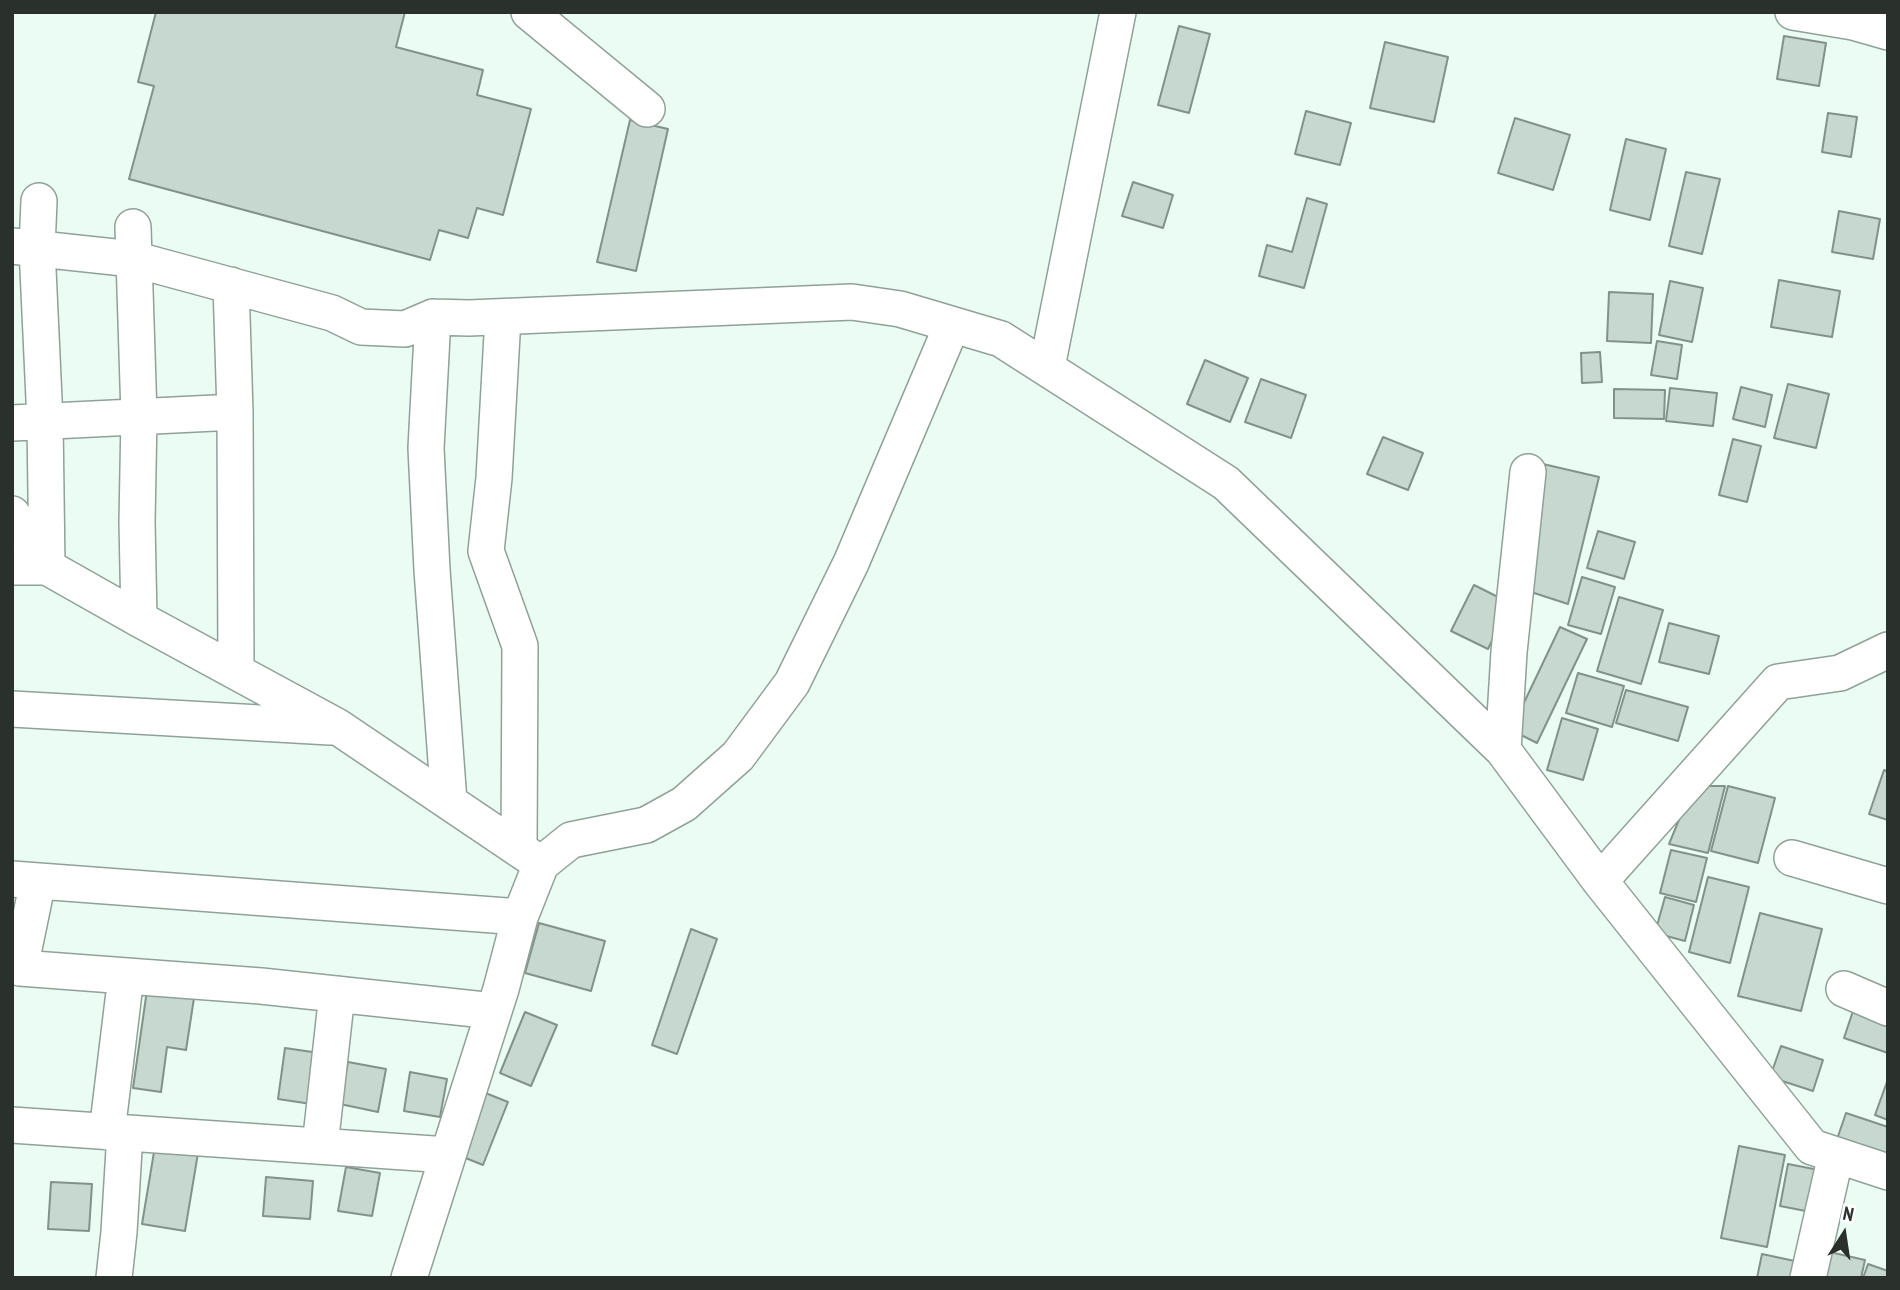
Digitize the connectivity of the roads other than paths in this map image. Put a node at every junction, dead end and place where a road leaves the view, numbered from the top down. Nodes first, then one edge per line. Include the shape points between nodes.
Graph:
1 (529, 12) edge
2 (1118, 12) edge
3 (1793, 12) edge
4 (1854, 17) edge
5 (1888, 32) edge
6 (648, 109) dead end
7 (39, 201) dead end
8 (133, 243) junction
9 (25, 247) edge
10 (231, 285) junction
11 (433, 317) junction
12 (503, 317) junction
13 (952, 325) junction
14 (1047, 367) junction
15 (235, 412) junction
16 (139, 416) junction
17 (29, 422) edge
18 (1528, 472) dead end
19 (12, 514) edge
20 (12, 567) edge
21 (47, 567) junction
22 (139, 619) junction
23 (1888, 650) edge
24 (236, 671) junction
25 (12, 709) edge
26 (338, 727) junction
27 (1503, 750) junction
28 (449, 802) junction
29 (530, 857) junction
30 (1792, 858) dead end
31 (25, 880) edge
32 (1600, 881) junction
33 (1888, 886) edge
34 (520, 917) junction
35 (126, 976) junction
36 (1844, 989) dead end
37 (338, 994) junction
38 (1888, 1008) edge
39 (494, 1011) junction
40 (12, 1125) edge
41 (116, 1133) junction
42 (320, 1146) junction
43 (448, 1155) junction
44 (1836, 1155) junction
45 (1888, 1172) edge
46 (114, 1278) edge
47 (409, 1278) edge
48 (1808, 1278) edge

1 - 6 street
2 - 14 street
3 - 4 street
4 - 5 street
7 - 9 street
8 - 9 street
8 - 10 street
8 - 16 street
9 - 17 street
10 - 11 street via 332,313 361,327 405,329
10 - 15 street
11 - 12 street
11 - 28 street via 426,448
12 - 13 street via 852,302 900,309
12 - 29 street via 486,551 520,646
13 - 14 street via 1001,339
13 - 29 street via 850,564 792,683 738,757 684,804 646,825 571,840
14 - 27 street via 1226,482
15 - 16 street
15 - 24 street
16 - 17 street
16 - 22 street
17 - 21 street
18 - 27 street
19 - 21 street
20 - 21 street
21 - 22 street
22 - 24 street
23 - 32 street via 1840,673 1778,682
24 - 26 street
25 - 26 street
26 - 28 street
27 - 32 street
28 - 29 street
29 - 34 street
30 - 33 street
31 - 34 street
31 - 35 street via 20,968
32 - 44 street via 1812,1146
34 - 39 street
35 - 37 street
35 - 41 street
36 - 38 street
37 - 39 street
37 - 42 street
39 - 43 street
40 - 41 street
41 - 42 street
41 - 46 street via 119,1232
42 - 43 street
43 - 47 street
44 - 45 street
44 - 48 street

